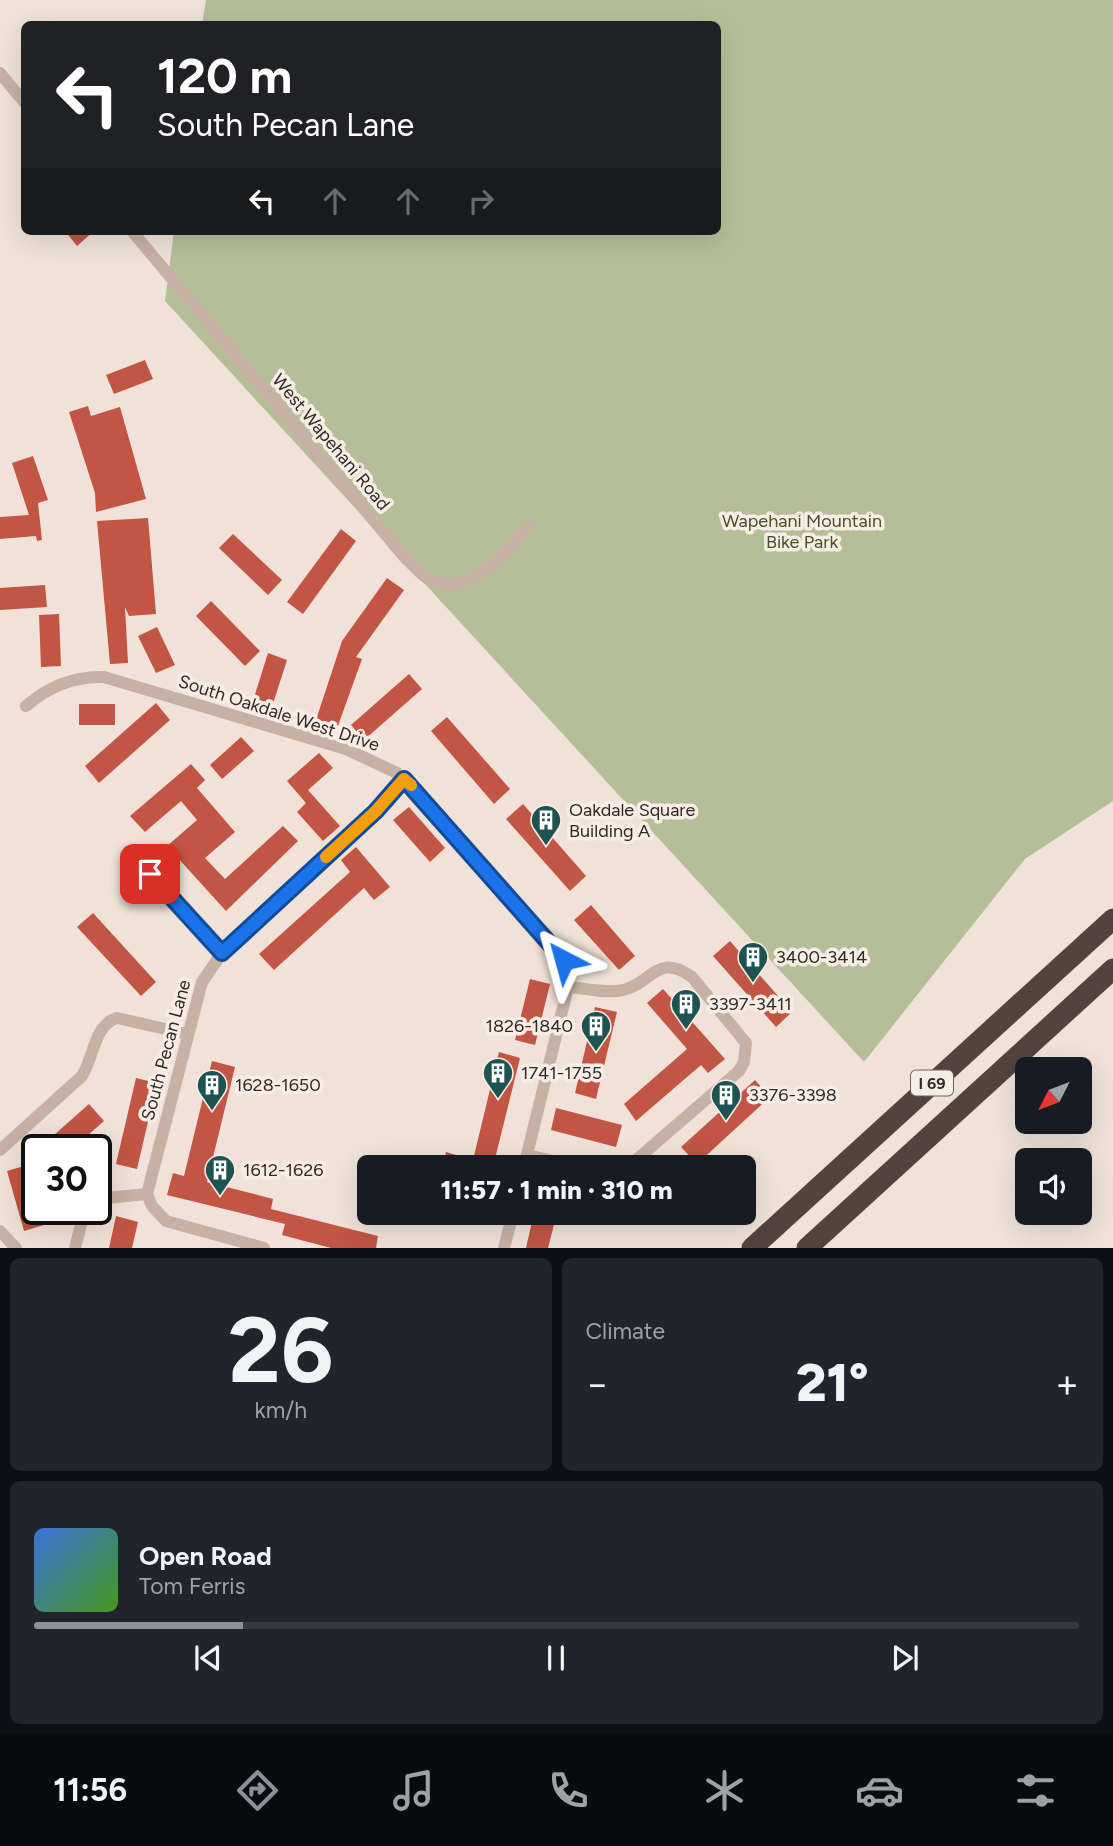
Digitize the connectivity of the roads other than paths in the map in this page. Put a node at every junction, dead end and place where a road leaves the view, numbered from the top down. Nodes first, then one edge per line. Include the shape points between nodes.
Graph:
1 (0, 73) edge
2 (21, 98) edge
3 (135, 235) edge
4 (528, 526) dead end
5 (26, 706) dead end
6 (404, 779) junction
7 (150, 874) dead end
8 (1113, 919) edge
9 (222, 953) junction
10 (1113, 969) edge
11 (568, 987) junction
12 (187, 1034) junction
13 (0, 1150) edge
14 (526, 1155) edge
15 (642, 1155) edge
16 (147, 1194) junction
17 (112, 1197) edge
18 (81, 1225) edge
19 (510, 1225) edge
20 (0, 1231) edge
21 (16, 1248) edge
22 (75, 1248) edge
23 (264, 1248) edge
24 (504, 1248) edge
25 (752, 1248) edge
26 (807, 1248) edge

1 - 2 street
3 - 4 street, West Wapehani Road via 406,559 428,579 456,583 489,570
5 - 6 street, South Oakdale West Drive via 67,681 104,677 346,749
6 - 9 street, South Pecan Lane via 376,811
6 - 11 street, South Oakdale West Drive via 564,960
7 - 9 street
8 - 25 highway, I 69
9 - 12 street, South Pecan Lane via 202,982
10 - 26 highway, I 69
11 - 14 street
11 - 15 street via 625,990 662,967 683,971 746,1044 739,1071
12 - 13 street via 117,1018 108,1021 82,1076
12 - 16 street, South Pecan Lane
16 - 17 street
16 - 23 street via 166,1221
18 - 22 street
19 - 24 street
20 - 21 street

